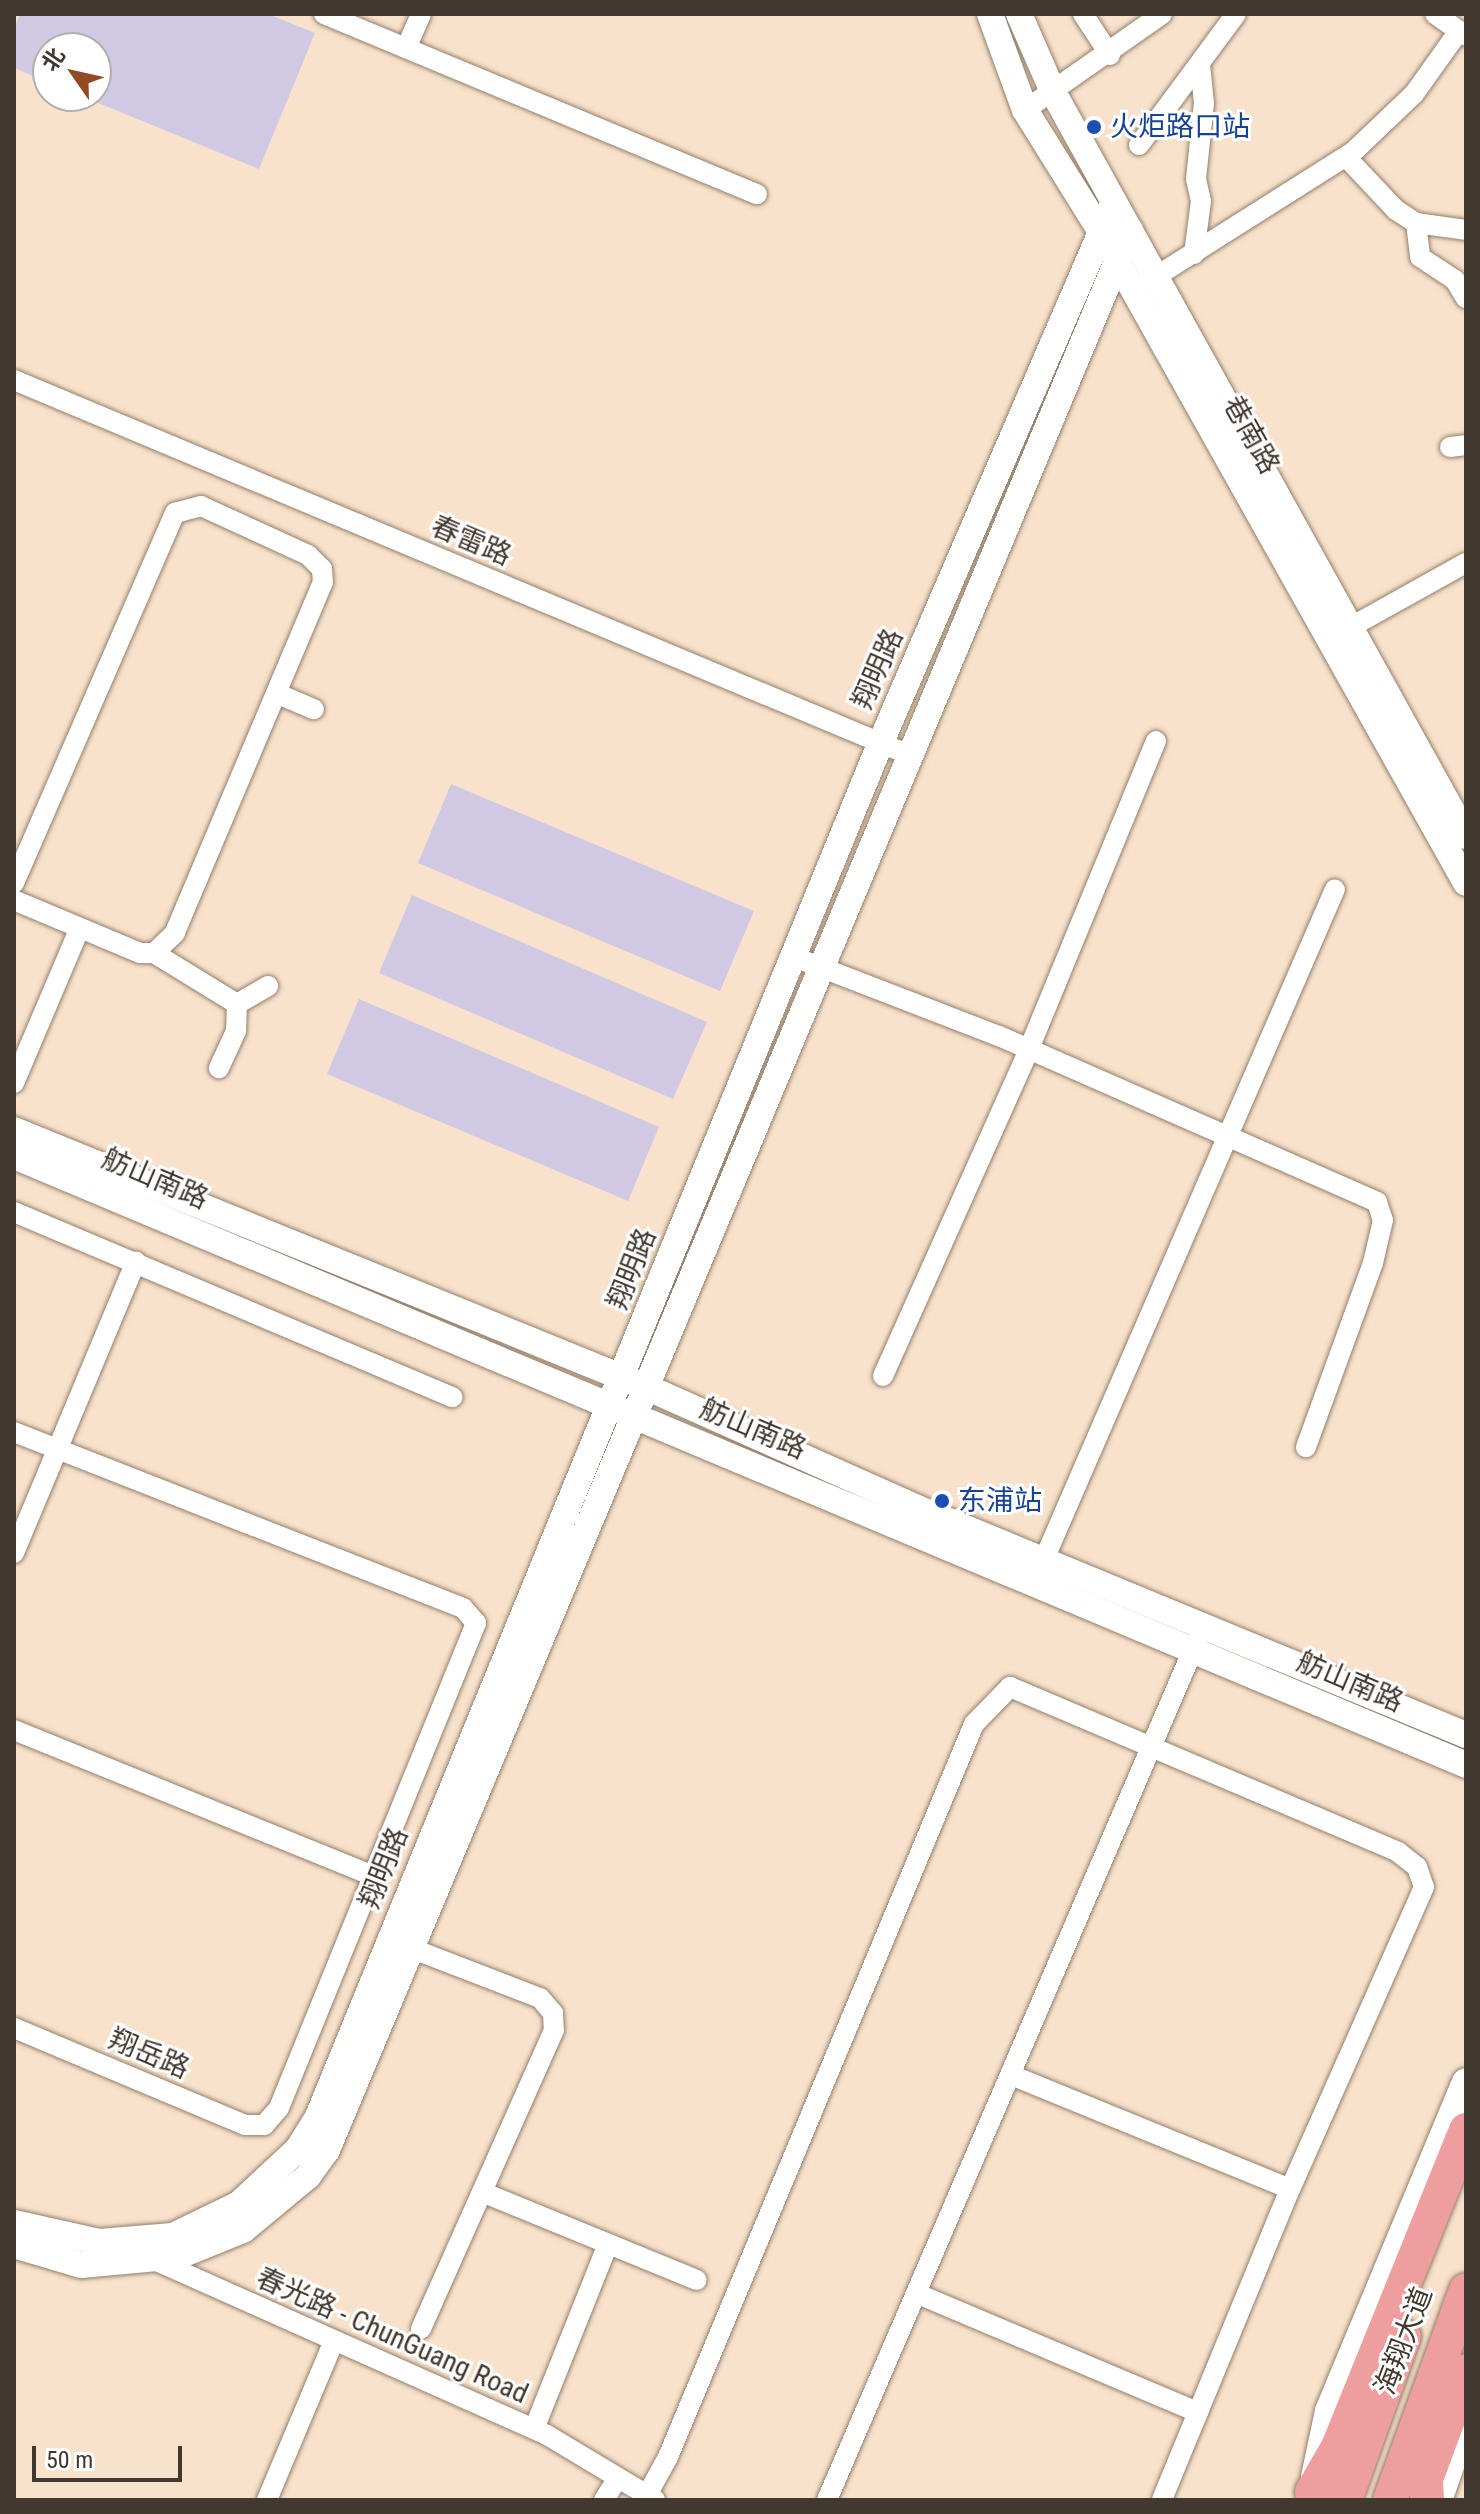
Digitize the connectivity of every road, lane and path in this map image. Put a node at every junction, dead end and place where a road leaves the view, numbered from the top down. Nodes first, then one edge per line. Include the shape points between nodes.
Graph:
1 (324, 14) edge
2 (421, 14) edge
3 (990, 14) edge
4 (1019, 14) edge
5 (1083, 14) edge
6 (1162, 14) edge
7 (1236, 14) edge
8 (1435, 14) edge
9 (1463, 34) edge
10 (406, 48) junction
11 (1110, 55) junction
12 (1200, 65) junction
13 (1053, 92) junction
14 (1025, 110) junction
15 (1139, 145) dead end
16 (1346, 157) junction
17 (757, 194) dead end
18 (1114, 202) junction
19 (1416, 223) junction
20 (1130, 230) junction
21 (1466, 230) edge
22 (1101, 232) junction
23 (1194, 254) junction
24 (1117, 261) junction
25 (1145, 284) junction
26 (1466, 298) edge
27 (14, 380) edge
28 (1466, 563) edge
29 (1339, 633) junction
30 (278, 694) junction
31 (314, 709) dead end
32 (1156, 741) dead end
33 (881, 742) junction
34 (907, 754) junction
35 (1466, 836) edge
36 (14, 883) edge
37 (1466, 883) edge
38 (1335, 889) dead end
39 (14, 900) edge
40 (79, 930) junction
41 (154, 953) junction
42 (794, 957) junction
43 (820, 967) junction
44 (268, 986) dead end
45 (237, 1004) junction
46 (1029, 1049) junction
47 (219, 1068) dead end
48 (14, 1083) edge
49 (14, 1130) edge
50 (1228, 1136) junction
51 (14, 1156) edge
52 (14, 1212) edge
53 (136, 1262) junction
54 (883, 1376) dead end
55 (623, 1378) junction
56 (648, 1388) junction
57 (453, 1397) dead end
58 (624, 1409) junction
59 (14, 1432) edge
60 (1306, 1447) dead end
61 (59, 1451) junction
62 (14, 1553) edge
63 (1039, 1571) junction
64 (1198, 1638) junction
65 (1370, 1696) junction
66 (1359, 1721) junction
67 (1466, 1724) edge
68 (14, 1730) edge
69 (1466, 1735) edge
70 (1152, 1747) junction
71 (1466, 1765) edge
72 (1466, 1777) edge
73 (374, 1876) junction
74 (400, 1944) junction
75 (14, 2028) edge
76 (1011, 2075) junction
77 (1466, 2082) edge
78 (1466, 2130) edge
79 (1466, 2184) edge
80 (1290, 2189) junction
81 (482, 2192) junction
82 (14, 2223) edge
83 (99, 2242) junction
84 (608, 2244) junction
85 (14, 2245) edge
86 (156, 2261) junction
87 (697, 2280) dead end
88 (1466, 2290) edge
89 (918, 2294) junction
90 (421, 2329) dead end
91 (333, 2343) junction
92 (1466, 2371) edge
93 (1198, 2412) junction
94 (1460, 2414) edge
95 (534, 2429) junction
96 (618, 2478) junction
97 (1310, 2496) edge
98 (651, 2498) edge
99 (267, 2500) edge
100 (604, 2500) edge
101 (827, 2500) edge
102 (1162, 2500) edge
103 (1345, 2500) edge
104 (1390, 2500) edge
105 (1427, 2500) edge
106 (1438, 2500) edge

1 - 10 street
2 - 10 street
3 - 14 street, 巷南路
4 - 13 street, 巷南路
5 - 11 street
6 - 11 street
7 - 12 street
8 - 9 street
9 - 16 street via 1414,94
10 - 17 street
11 - 13 street
12 - 15 street
12 - 23 street via 1204,103 1196,179 1201,201
13 - 14 street
13 - 18 street, 巷南路
14 - 22 street, 巷南路
16 - 19 street via 1396,210
16 - 23 street
18 - 20 street, 巷南路
18 - 22 street, 翔明路
19 - 21 street
19 - 26 street via 1420,257 1455,280
20 - 24 street, 翔明路
20 - 25 street, 巷南路
22 - 24 street, 巷南路
22 - 33 street, 翔明路
23 - 25 street
24 - 25 street, 巷南路
24 - 34 street, 翔明路
25 - 29 street, 巷南路
27 - 33 street, 春雷路
28 - 29 street
29 - 35 street, 巷南路
29 - 37 street, 巷南路
30 - 31 street
30 - 36 street via 323,582 322,569 308,555 190,505 175,513 165,528
30 - 41 street via 175,933
32 - 46 street
33 - 34 street, 春雷路
33 - 42 street, 翔明路
34 - 43 street, 翔明路
38 - 50 street
39 - 40 street
40 - 41 street
40 - 48 street
41 - 45 street
42 - 43 street
42 - 55 street, 翔明路
43 - 46 street
43 - 56 street, 翔明路
44 - 45 street
45 - 47 street via 236,1031
46 - 50 street
46 - 54 street
49 - 55 street, 舫山南路
50 - 60 street via 1377,1202 1383,1220 1373,1263
50 - 63 street
51 - 58 street, 舫山南路
52 - 53 street
53 - 57 street
53 - 61 street
55 - 56 street, 舫山南路
55 - 58 street, 翔明路
56 - 58 street, 翔明路
56 - 63 street, 舫山南路
58 - 63 street, 舫山南路
58 - 74 street, 翔明路
59 - 61 street
61 - 62 street
61 - 73 street via 463,1608 476,1623
63 - 64 street, 舫山南路
64 - 65 street, 舫山南路
64 - 66 street, 舫山南路
64 - 70 street
65 - 67 street
65 - 69 street, 舫山南路
66 - 71 street, 舫山南路
66 - 72 street
68 - 73 street
70 - 76 street
70 - 80 street via 1398,1852 1417,1867 1424,1887
70 - 98 street via 1010,1687 974,1724
73 - 75 street, 翔岳路 via 279,2108 264,2125 245,2125
74 - 81 street via 540,1998 553,2013 554,2030
74 - 83 street, 翔明路 via 317,2119 288,2160 239,2204 204,2224 173,2236
74 - 86 street, 翔明路 via 327,2150 308,2176 243,2230 206,2248
76 - 80 street
76 - 89 street
77 - 97 main road via 1329,2411
78 - 97 highway via 1338,2447
79 - 103 highway, 海翔大道
80 - 93 street
81 - 84 street
81 - 90 street
82 - 83 street, 翔明路
83 - 86 street, 春光路 - ChunGuang Road
84 - 87 street
84 - 95 street
85 - 86 street, 翔明路 via 81,2265
86 - 91 street, 春光路 - ChunGuang Road
88 - 104 highway, 海翔大道
89 - 93 street
89 - 101 street
91 - 95 street, 春光路 - ChunGuang Road
91 - 99 street
92 - 94 highway
93 - 102 street
94 - 105 highway via 1426,2479
94 - 106 main road
95 - 96 street, 春光路 - ChunGuang Road
96 - 98 street, 春光路 - ChunGuang Road
96 - 100 street

